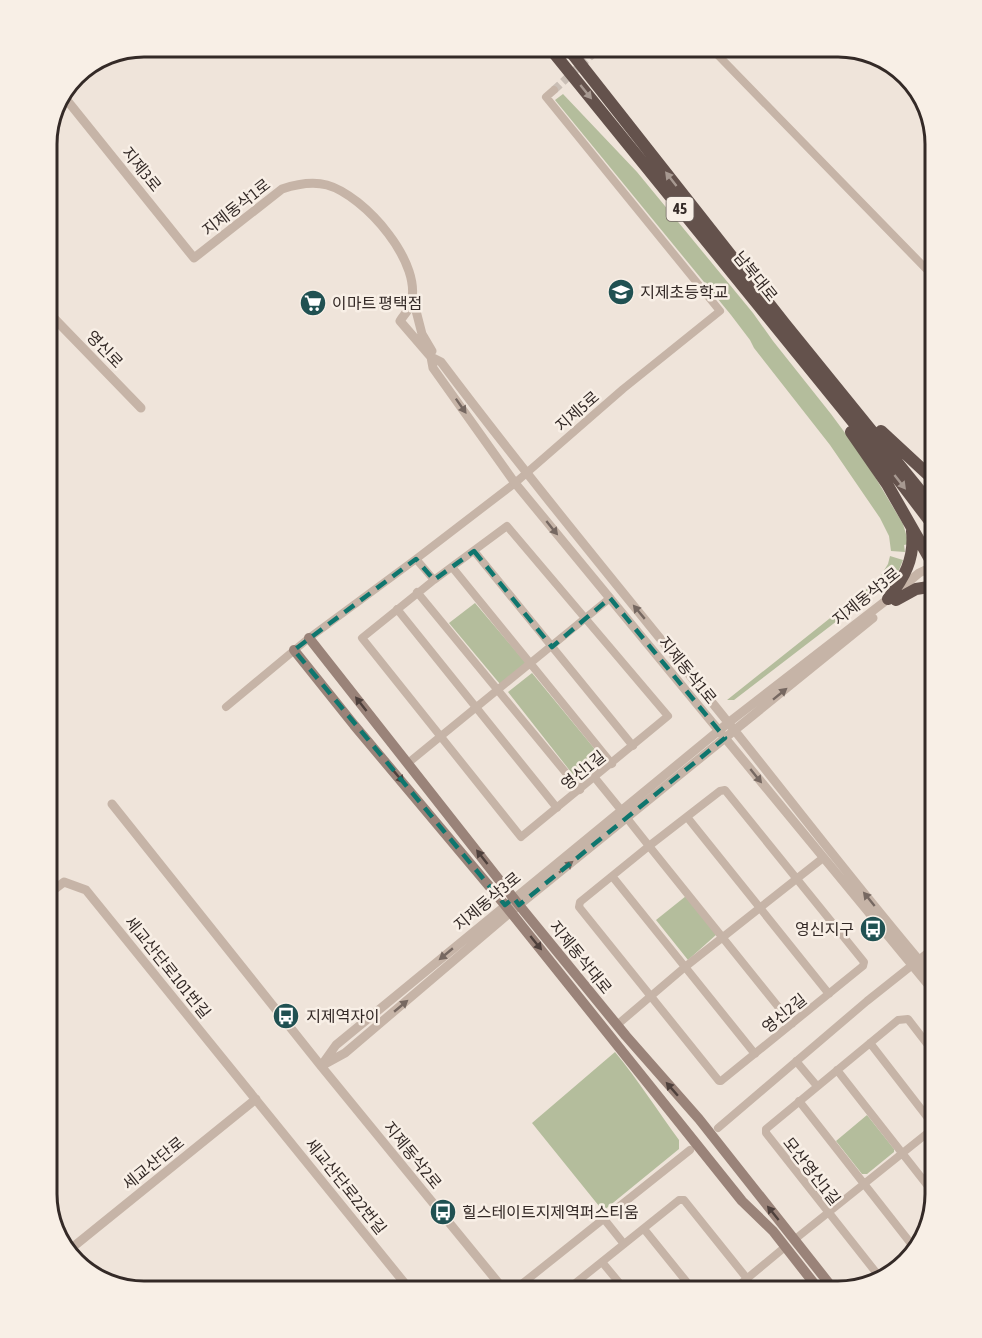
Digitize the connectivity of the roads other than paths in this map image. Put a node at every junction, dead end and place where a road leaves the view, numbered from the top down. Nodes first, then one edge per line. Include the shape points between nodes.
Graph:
1 (557, 57) edge
2 (575, 57) edge
3 (720, 57) edge
4 (554, 90) dead end
5 (69, 102) edge
6 (194, 258) joint
7 (925, 267) edge
8 (412, 294) junction
9 (57, 321) edge
10 (785, 324) junction
11 (430, 357) junction
12 (441, 362) junction
13 (810, 372) junction
14 (141, 408) dead end
15 (925, 471) edge
16 (525, 473) junction
17 (515, 483) junction
18 (925, 496) edge
19 (925, 514) edge
20 (912, 527) junction
21 (925, 549) edge
22 (474, 551) junction
23 (416, 559) junction
24 (452, 567) junction
25 (925, 576) edge
26 (434, 580) junction
27 (925, 588) edge
28 (417, 592) junction
29 (610, 598) junction
30 (892, 600) junction
31 (397, 609) junction
32 (586, 619) junction
33 (309, 638) junction
34 (552, 647) junction
35 (294, 650) junction
36 (531, 664) junction
37 (498, 691) junction
38 (226, 707) dead end
39 (476, 708) junction
40 (728, 723) junction
41 (735, 732) junction
42 (722, 735) junction
43 (441, 736) junction
44 (633, 746) junction
45 (408, 763) junction
46 (612, 764) junction
47 (595, 777) junction
48 (580, 790) junction
49 (112, 804) dead end
50 (557, 808) junction
51 (624, 814) junction
52 (687, 817) junction
53 (649, 846) junction
54 (823, 858) junction
55 (612, 876) junction
56 (796, 878) junction
57 (57, 887) edge
58 (512, 905) junction
59 (760, 908) junction
60 (722, 937) junction
61 (925, 956) edge
62 (916, 963) junction
63 (685, 967) junction
64 (925, 970) edge
65 (925, 976) edge
66 (829, 994) junction
67 (651, 996) junction
68 (792, 1024) junction
69 (617, 1025) junction
70 (925, 1040) edge
71 (870, 1043) junction
72 (755, 1054) junction
73 (796, 1061) junction
74 (321, 1066) junction
75 (837, 1070) junction
76 (817, 1086) junction
77 (256, 1099) junction
78 (799, 1101) junction
79 (925, 1113) edge
80 (699, 1119) junction
81 (718, 1128) junction
82 (687, 1133) junction
83 (925, 1136) edge
84 (690, 1150) junction
85 (725, 1152) junction
86 (903, 1154) junction
87 (708, 1158) junction
88 (925, 1182) edge
89 (864, 1184) junction
90 (828, 1213) junction
91 (604, 1219) junction
92 (644, 1229) junction
93 (910, 1242) edge
94 (624, 1244) junction
95 (790, 1244) junction
96 (74, 1246) edge
97 (602, 1262) junction
98 (876, 1272) edge
99 (747, 1279) junction
100 (403, 1281) edge
101 (497, 1281) edge
102 (526, 1281) edge
103 (580, 1281) edge
104 (617, 1281) edge
105 (685, 1281) edge
106 (745, 1281) edge
107 (813, 1281) edge
108 (825, 1281) edge

1 -> 13 highway, 남북대로 / 45
10 -> 2 highway, 남북대로 / 45
3 - 7 street
4 - 16 street, 지제5로 via 546,97 720,311
5 - 6 street, 지제3로
6 - 8 street, 지제동삭1로 via 282,189 299,184 327,185 362,204 402,252
8 - 11 street, 지제동삭1로 via 410,306 400,321
8 - 12 street via 422,334
9 - 14 street, 영신로
10 - 15 highway via 816,354 881,431
10 - 18 highway, 남북대로 / 45
11 - 12 street, 지제동삭1로
11 -> 17 street, 지제동삭1로 via 433,368
12 - 16 street, 지제동삭1로
13 -> 19 highway, 남북대로 / 45
13 - 20 highway
16 - 17 street, 지제5로
40 -> 16 street, 지제동삭1로
17 - 23 street, 지제5로
17 -> 29 street, 지제동삭1로
20 - 21 highway
20 - 30 highway via 911,560
22 - 24 street, 영신1길
22 - 32 street, 영신1길 via 507,526
22 - 34 street
23 - 26 street
23 - 33 street, 지제5로
24 - 26 street, 영신1길
24 - 36 street
25 - 30 street, 지제동삭3로
26 - 28 street, 영신1길
27 - 30 highway
28 - 31 street, 영신1길
28 - 37 street
29 - 32 street
29 - 42 street, 지제동삭1로
30 - 40 street, 지제동삭3로
41 -> 30 street, 지제동삭3로
31 - 39 street
31 - 43 street, 영신1길 via 362,638
32 - 34 street
32 - 44 street, 영신1길 via 668,716
33 - 35 street, 지제5로
45 -> 33 main road, 지제동삭대로
34 - 36 street
34 - 44 street
35 - 38 street, 지제5로
35 -> 58 main road, 지제동삭대로 via 354,725
36 - 37 street
36 - 46 street
37 - 39 street
37 - 48 street
39 - 43 street
39 - 50 street
40 - 41 street, 지제동삭1로
40 - 42 street, 지제동삭3로
41 - 42 street, 지제동삭3로
62 -> 41 street, 지제동삭1로
42 - 51 street, 지제동삭3로
42 -> 54 street, 지제동삭1로
43 - 45 street
43 - 50 street, 영신1길 via 522,837
44 - 46 street, 영신1길
58 -> 45 main road, 지제동삭대로
46 - 47 street, 영신1길
47 - 48 street, 영신1길
47 - 51 street
48 - 50 street, 영신1길
49 - 74 street, 지제동삭2로
51 - 53 street
51 - 58 street, 지제동삭3로
52 - 53 street, 영신2길
52 - 56 street, 영신2길 via 725,790
52 - 59 street
53 - 55 street, 영신2길
53 - 60 street
54 - 56 street
54 - 62 street, 지제동삭1로
55 - 63 street
55 - 67 street, 영신2길 via 579,906
56 - 59 street
56 - 66 street, 영신2길 via 864,963
57 - 77 street, 세교산단로101번길 via 64,882 86,890
58 - 69 main road, 지제동삭대로
58 - 74 street, 지제동삭3로 via 336,1045
58 -> 82 main road, 지제동삭대로
59 - 60 street
59 - 66 street
60 - 63 street
60 - 68 street
61 - 62 street
62 - 64 street, 지제동삭1로
62 - 65 street, 지제동삭1로
62 - 73 street
63 - 67 street
63 - 72 street
66 - 68 street, 영신2길
67 - 69 street
67 - 72 street, 영신2길 via 719,1081
68 - 72 street, 영신2길
80 -> 69 main road, 지제동삭대로
70 - 71 street, 모산영신1길 via 908,1019 898,1020
71 - 75 street, 모산영신1길
71 - 79 street
73 - 76 street
73 - 81 street
74 - 101 street, 지제동삭2로
75 - 76 street, 모산영신1길
75 - 86 street
76 - 78 street, 모산영신1길
77 - 96 street, 세교산단로
77 - 100 street, 세교산단로22번길
78 - 89 street
78 - 90 street, 모산영신1길 via 766,1133
80 - 81 street
80 - 85 main road, 지제동삭대로
81 - 85 street
82 - 84 street
82 - 87 main road, 지제동삭대로
83 - 86 street
84 - 87 street
84 - 91 street
95 -> 85 main road, 지제동삭대로
86 - 88 street
86 - 89 street
87 - 95 main road, 지제동삭대로 via 742,1201
89 - 90 street
89 - 93 street
90 - 95 street
90 - 98 street, 모산영신1길
91 - 94 street
91 - 102 street
92 - 94 street
92 - 99 street via 684,1200
92 - 105 street
94 - 97 street
95 - 99 street
95 - 107 main road, 지제동삭대로
95 - 108 main road, 지제동삭대로
97 - 103 street
97 - 104 street
99 - 106 street

